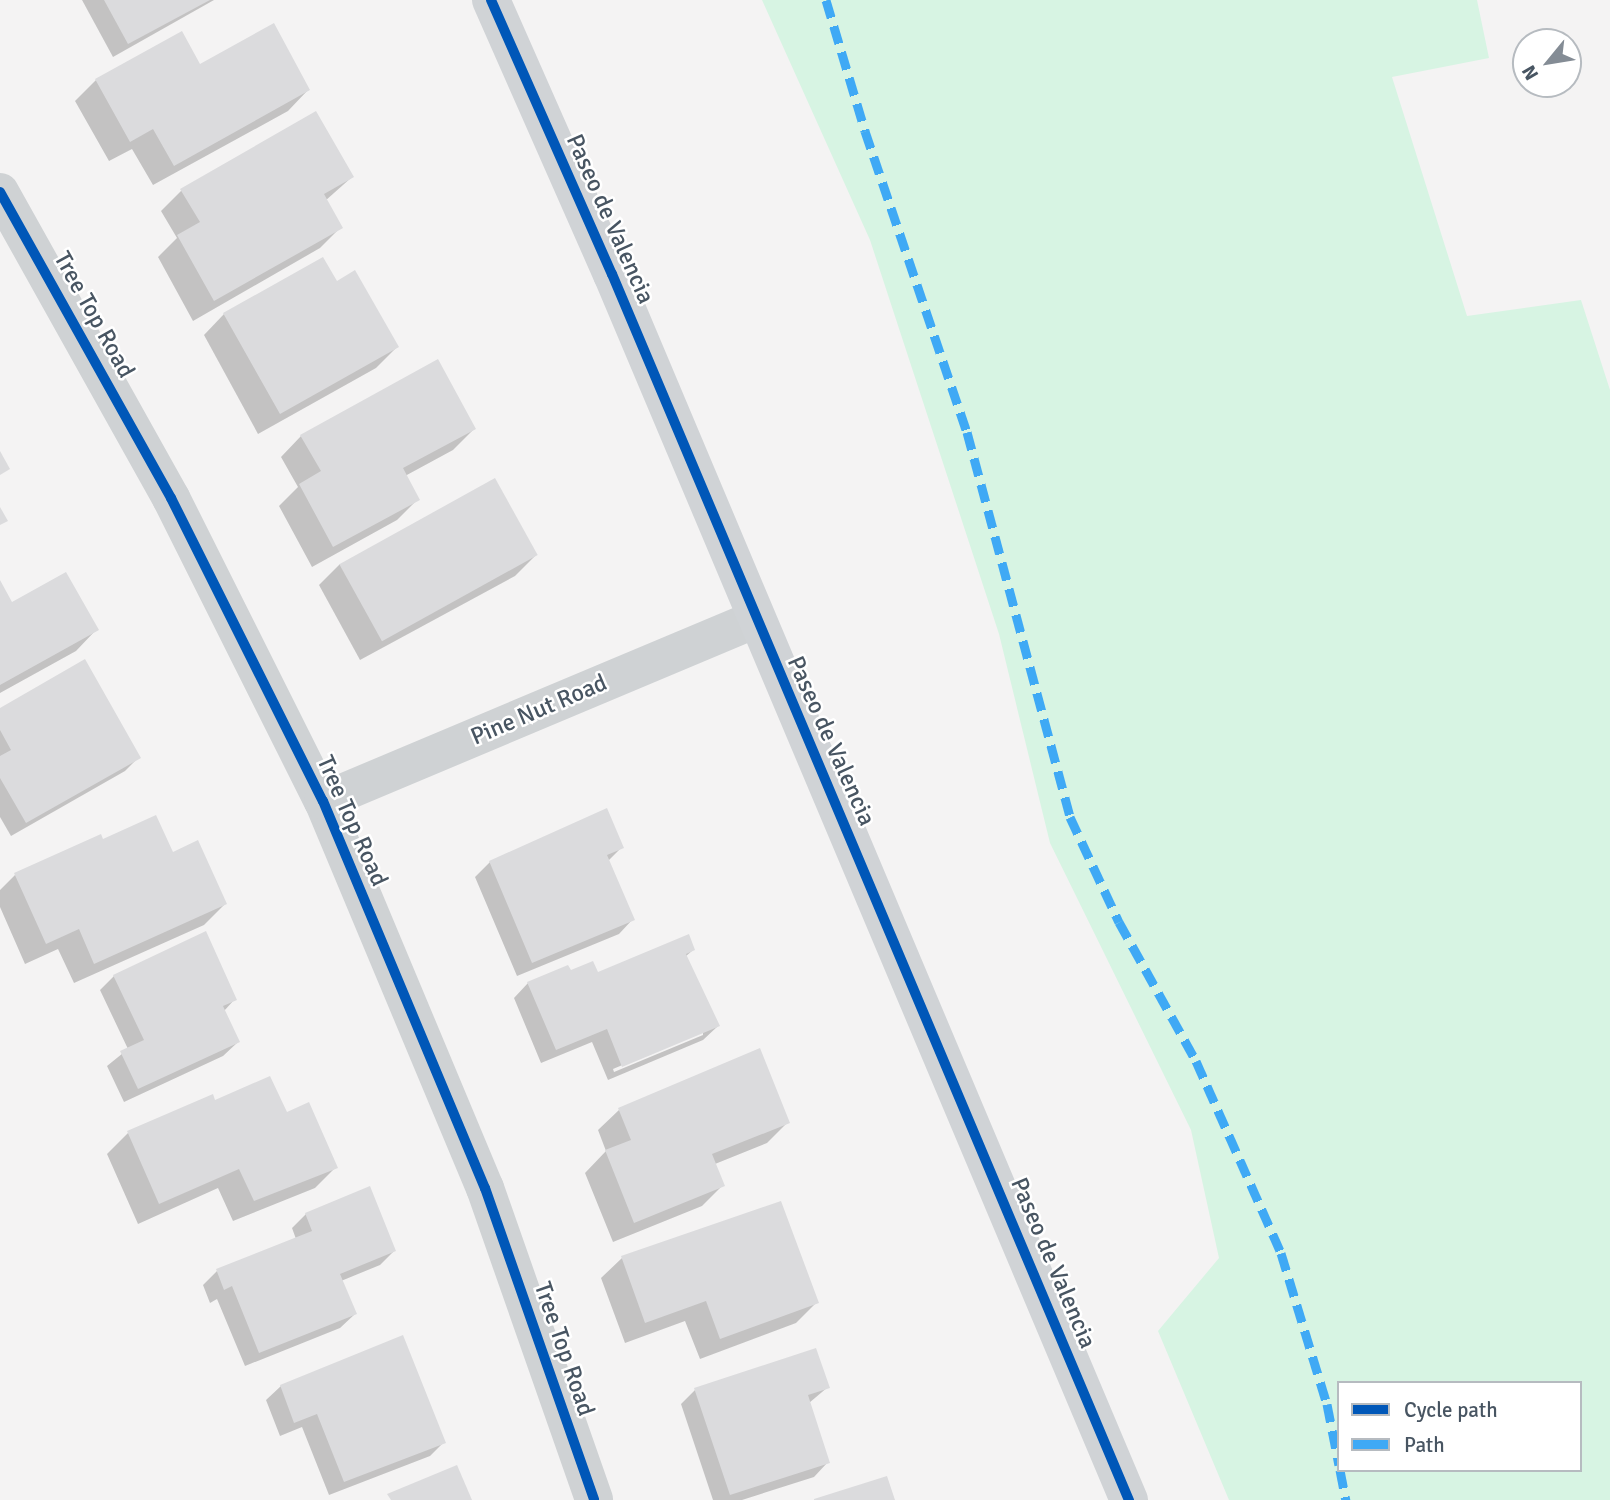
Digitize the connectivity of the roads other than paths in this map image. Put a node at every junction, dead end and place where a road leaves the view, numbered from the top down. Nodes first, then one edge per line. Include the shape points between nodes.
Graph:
1 (491, 0) edge
2 (0, 192) edge
3 (755, 619) junction
4 (323, 801) junction
5 (594, 1500) edge
6 (1129, 1500) edge

1 - 3 main road, Paseo de Valencia via 612,274
2 - 4 street, Tree Top Road via 171,498
3 - 4 street, Pine Nut Road
3 - 6 main road, Paseo de Valencia via 902,955
4 - 5 street, Tree Top Road via 485,1188

